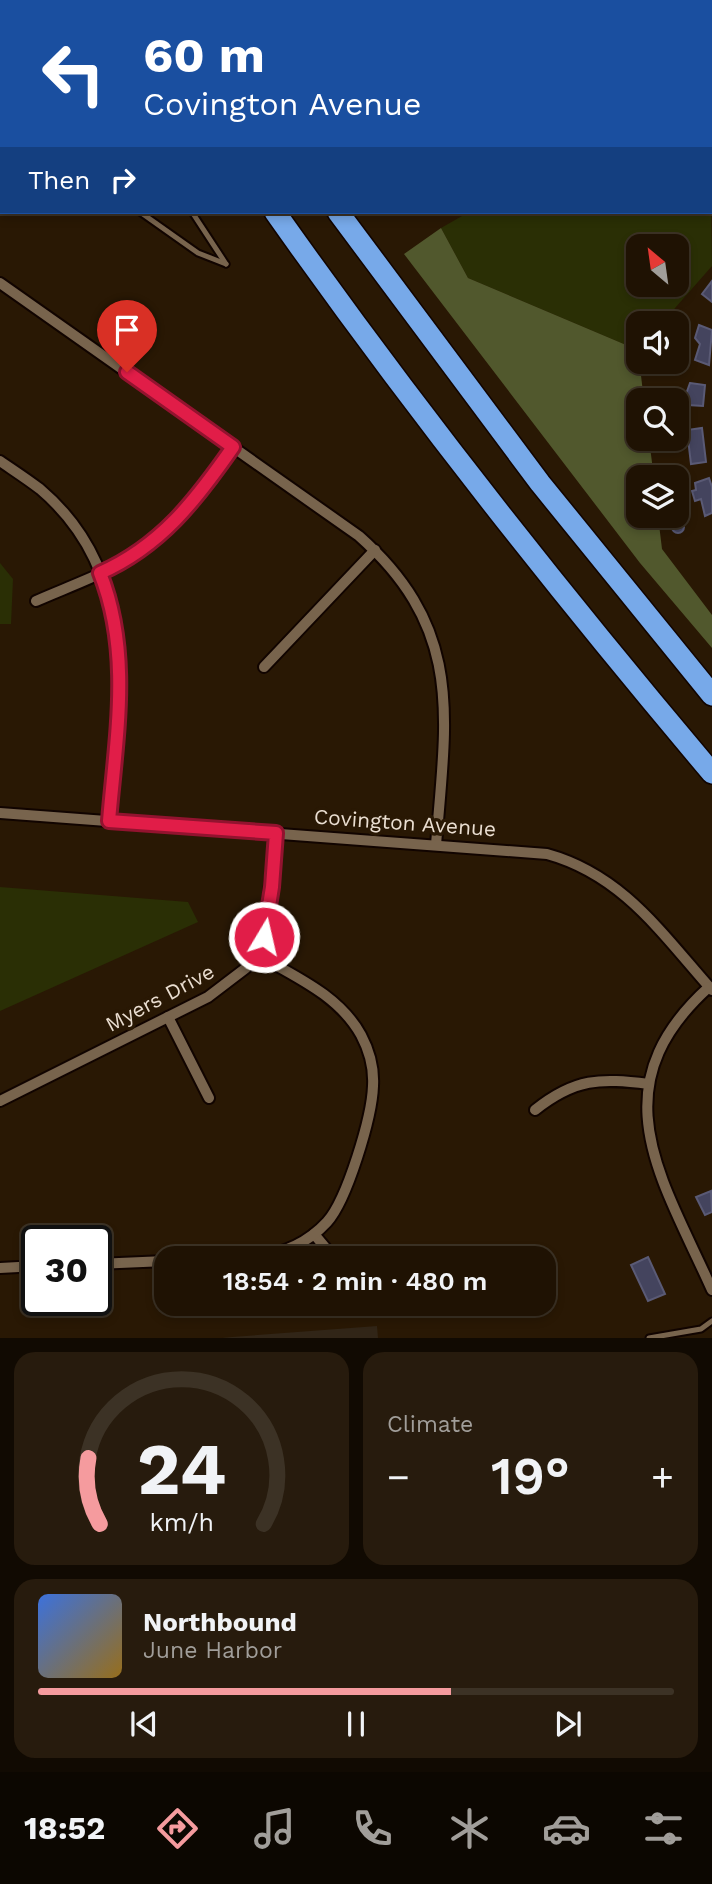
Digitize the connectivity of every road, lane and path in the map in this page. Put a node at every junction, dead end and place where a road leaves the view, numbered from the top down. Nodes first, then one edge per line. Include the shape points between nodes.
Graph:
1 (143, 214) edge
2 (193, 214) edge
3 (276, 214) edge
4 (339, 214) edge
5 (0, 283) edge
6 (233, 447) junction
7 (0, 461) edge
8 (376, 550) junction
9 (100, 573) junction
10 (36, 601) dead end
11 (264, 667) dead end
12 (712, 695) edge
13 (712, 774) edge
14 (0, 813) edge
15 (109, 821) junction
16 (276, 833) junction
17 (436, 845) junction
18 (256, 954) junction
19 (710, 988) edge
20 (168, 1017) junction
21 (649, 1084) junction
22 (209, 1098) dead end
23 (0, 1101) edge
24 (535, 1110) dead end
25 (314, 1234) junction
26 (292, 1246) edge
27 (324, 1246) edge
28 (154, 1262) edge
29 (112, 1263) edge
30 (21, 1267) edge
31 (0, 1268) edge
32 (709, 1277) edge
33 (712, 1290) edge
34 (712, 1321) edge
35 (649, 1338) edge

1 - 2 lane via 198,253 226,264
3 - 13 highway via 499,514
4 - 12 highway via 540,483
5 - 6 street
6 - 8 street
6 - 9 street via 170,527 140,552
7 - 9 street via 55,505
8 - 11 street
8 - 17 street via 421,611 439,657 445,709
9 - 10 street
9 - 15 street via 113,611 120,661
14 - 15 street, Covington Avenue
15 - 16 street, Covington Avenue
16 - 17 street, Covington Avenue
16 - 18 street, Myers Drive via 267,925
17 - 19 street, Covington Avenue via 547,854 584,866 624,892
18 - 20 street, Myers Drive via 229,984
18 - 25 street via 339,1006 360,1034 370,1058 372,1102 349,1181 328,1220
19 - 21 street via 685,1010 665,1038
20 - 22 street
20 - 23 street, Myers Drive
21 - 24 street via 588,1081 569,1087
21 - 32 street via 647,1126 655,1164
25 - 26 street
25 - 27 street
28 - 29 street
30 - 31 street
32 - 33 street
34 - 35 lane via 701,1329

